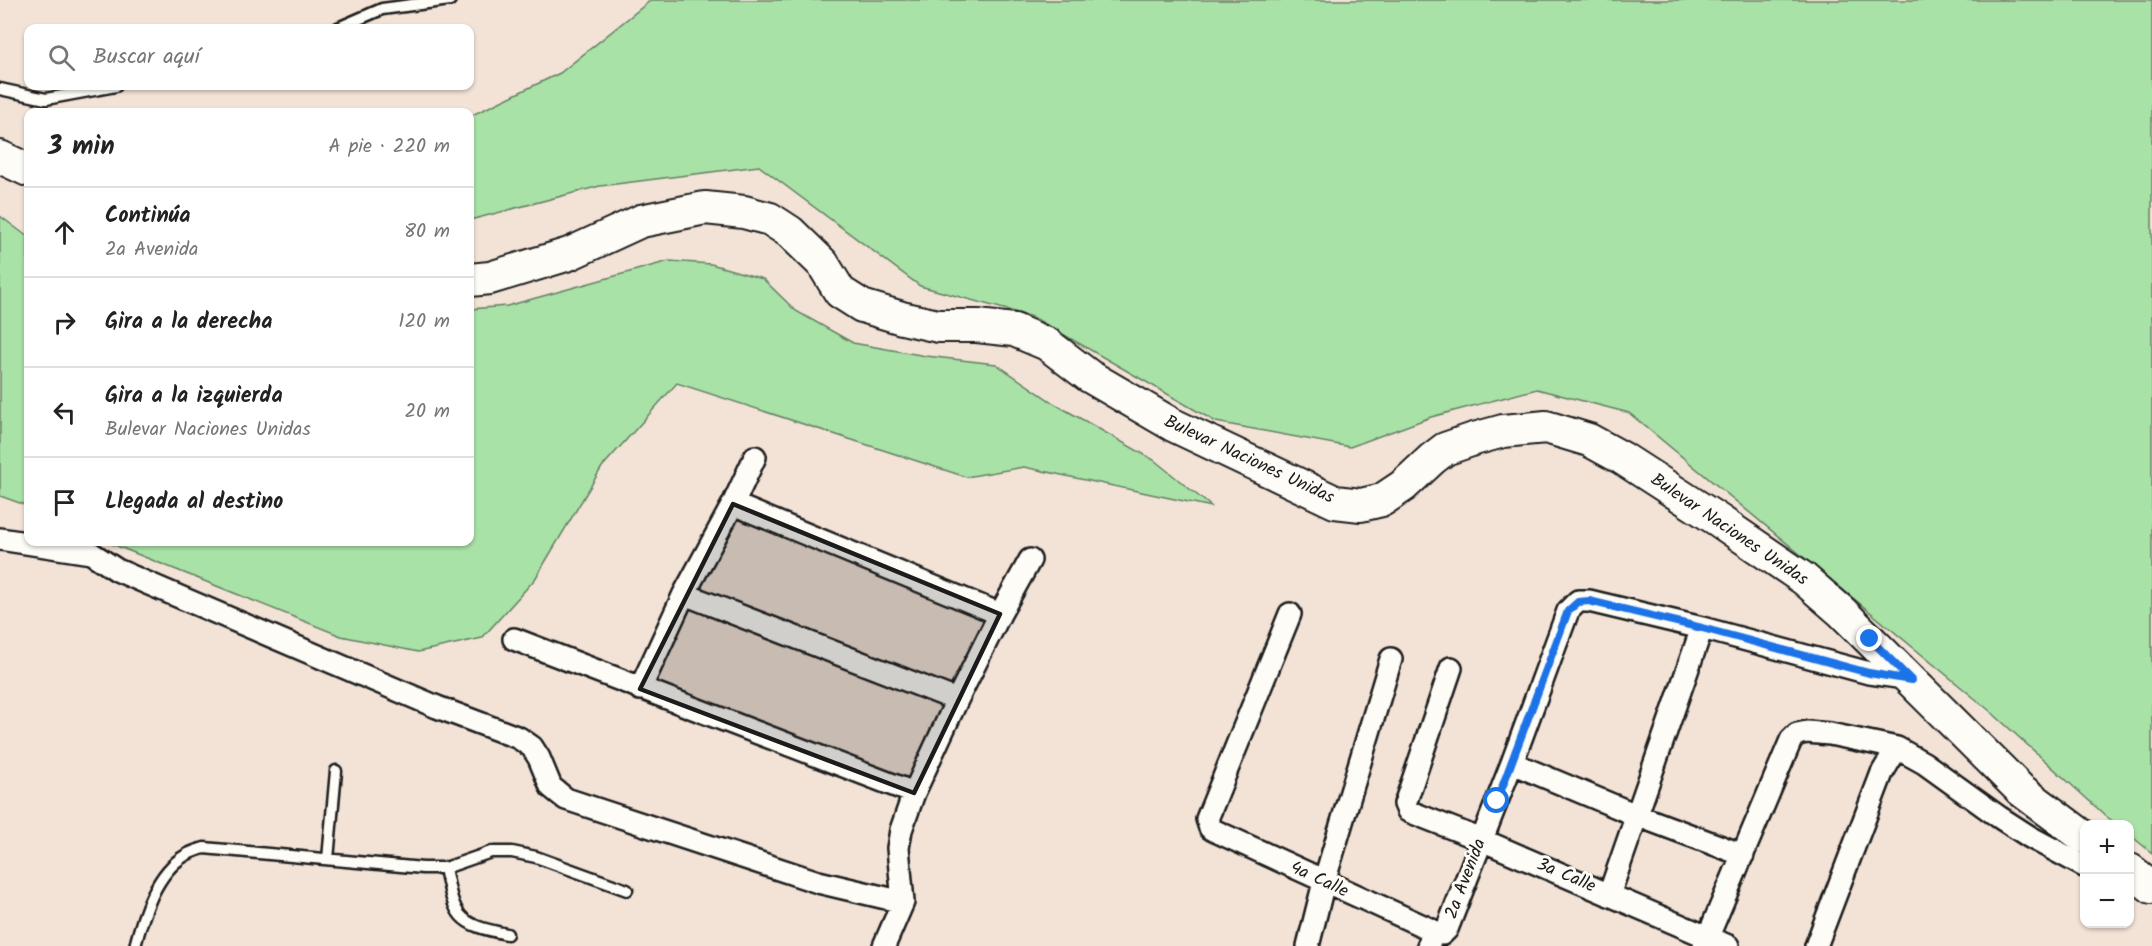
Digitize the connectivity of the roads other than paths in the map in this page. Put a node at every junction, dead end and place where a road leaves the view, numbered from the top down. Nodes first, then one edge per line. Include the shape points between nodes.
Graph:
1 (450, 0) edge
2 (347, 24) edge
3 (0, 89) edge
4 (94, 90) edge
5 (0, 157) edge
6 (24, 168) edge
7 (474, 280) edge
8 (755, 457) dead end
9 (733, 504) junction
10 (0, 539) edge
11 (24, 543) edge
12 (46, 546) edge
13 (1030, 560) dead end
14 (684, 594) junction
15 (1000, 614) junction
16 (1290, 614) dead end
17 (1702, 628) junction
18 (514, 639) dead end
19 (1391, 659) dead end
20 (1450, 668) dead end
21 (1911, 680) junction
22 (640, 689) junction
23 (957, 700) junction
24 (1897, 748) junction
25 (1512, 762) junction
26 (336, 771) dead end
27 (914, 794) junction
28 (1636, 815) junction
29 (2080, 833) edge
30 (1482, 840) junction
31 (1743, 855) junction
32 (328, 859) junction
33 (2080, 863) edge
34 (445, 868) junction
35 (2134, 873) edge
36 (1324, 882) junction
37 (2134, 887) edge
38 (2152, 888) edge
39 (627, 890) dead end
40 (1609, 895) junction
41 (903, 902) junction
42 (507, 934) dead end
43 (1431, 939) edge
44 (1706, 942) edge
45 (135, 946) edge
46 (884, 946) edge
47 (1308, 946) edge
48 (1728, 946) edge
49 (1816, 946) edge

1 - 2 lane via 382,9
3 - 4 lane via 46,99
5 - 6 main road
7 - 21 main road, Bulevar Naciones Unidas via 569,254 641,221 705,208 744,212 770,219 790,232 823,264 840,292 862,306 938,326 1014,330 1047,344 1089,376 1173,426 1335,502 1361,506 1382,500 1445,450 1473,439 1524,428 1567,432 1622,458 1804,579
8 - 9 street
9 - 14 street
9 - 15 street
10 - 11 street
12 - 41 street via 91,553 127,574 437,707 519,738 532,747 551,787 566,800 818,882
13 - 15 street
14 - 22 street
14 - 23 street
15 - 23 street
16 - 36 street, 4a Calle via 1207,819 1213,830
17 - 21 street via 1869,673
17 - 25 street, 2a Avenida via 1589,601 1578,602 1568,611
17 - 28 street
18 - 22 street
19 - 36 street
20 - 30 street, 3a Calle via 1405,806 1408,811
21 - 29 main road, Bulevar Naciones Unidas via 2021,790
22 - 27 street
23 - 27 street
24 - 31 street via 1830,734 1797,734 1791,740
24 - 33 street via 2030,837
24 - 49 street via 1882,773
25 - 28 street
25 - 30 street, 2a Avenida
26 - 32 lane
27 - 41 street via 898,848
28 - 31 street
28 - 40 street
30 - 40 street, 3a Calle
30 - 43 street, 2a Avenida via 1447,930
31 - 44 street
32 - 34 lane
32 - 45 lane via 204,848 186,855 171,868 145,907
34 - 39 lane via 490,852 512,852
34 - 42 lane via 455,909 464,921
35 - 38 main road
36 - 43 street, 4a Calle
36 - 47 street
37 - 38 street
40 - 44 street, 3a Calle
41 - 46 street
44 - 48 street, 3a Calle

